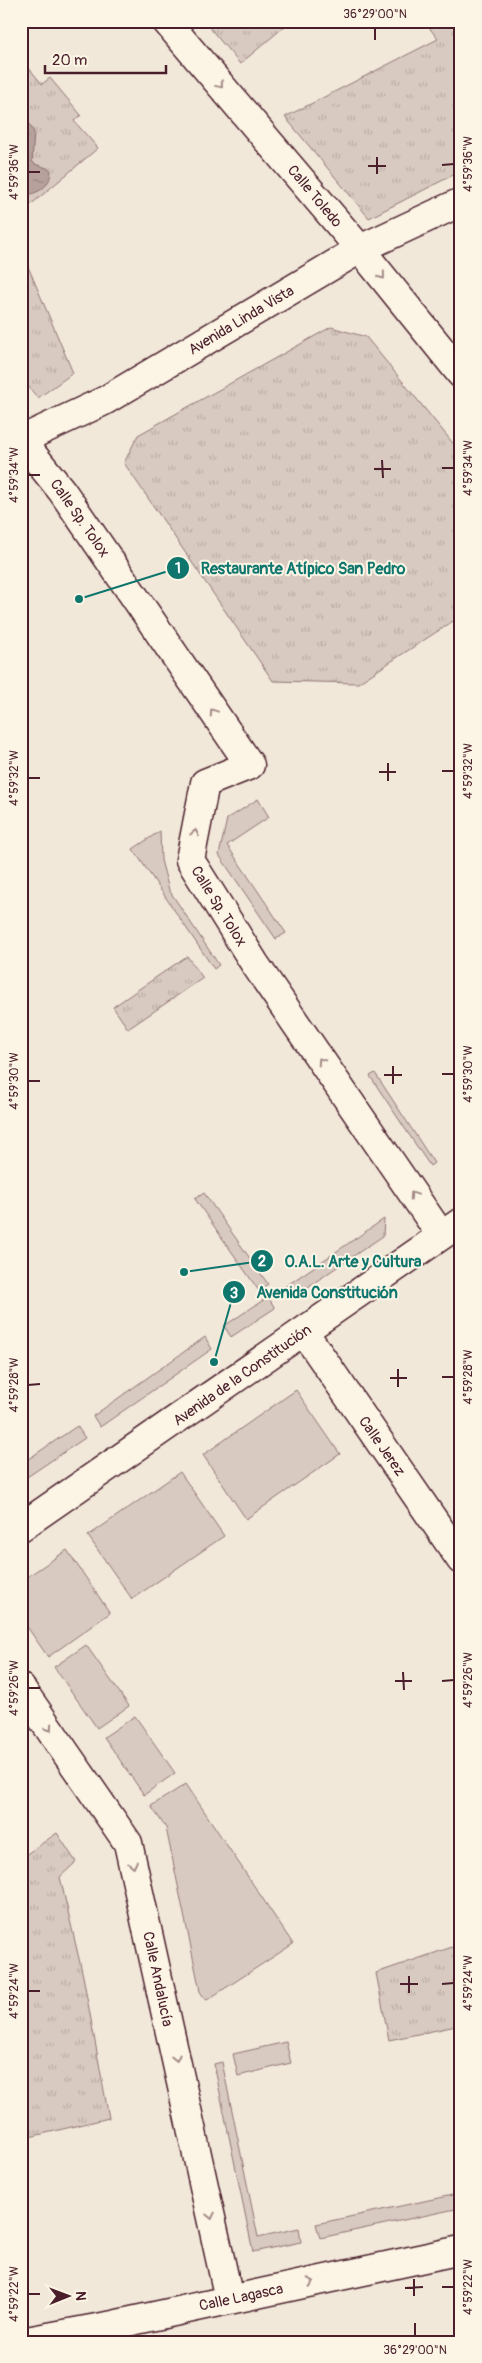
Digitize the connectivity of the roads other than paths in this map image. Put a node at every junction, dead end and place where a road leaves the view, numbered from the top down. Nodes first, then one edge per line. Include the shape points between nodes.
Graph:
1 (166, 21) edge
2 (461, 202) edge
3 (360, 249) junction
4 (461, 374) edge
5 (21, 440) edge
6 (451, 1228) edge
7 (304, 1332) junction
8 (21, 1527) edge
9 (461, 1560) edge
10 (21, 1688) edge
11 (461, 2250) edge
12 (229, 2299) junction
13 (21, 2342) edge

1 -> 3 street, Calle Toledo
2 - 3 street, Avenida Linda Vista
3 -> 4 street, Calle Toledo
3 - 5 street, Avenida Linda Vista via 104,401
6 -> 5 street, Calle Sp. Tolox via 255,964 190,860 205,783 250,765 62,491
6 - 7 street, Avenida de la Constitución
7 - 8 street, Avenida de la Constitución
7 - 9 street, Calle Jerez
10 -> 12 street, Calle Andalucía via 128,1843
12 -> 11 street, Calle Lagasca
12 - 13 street, Calle Lagasca

